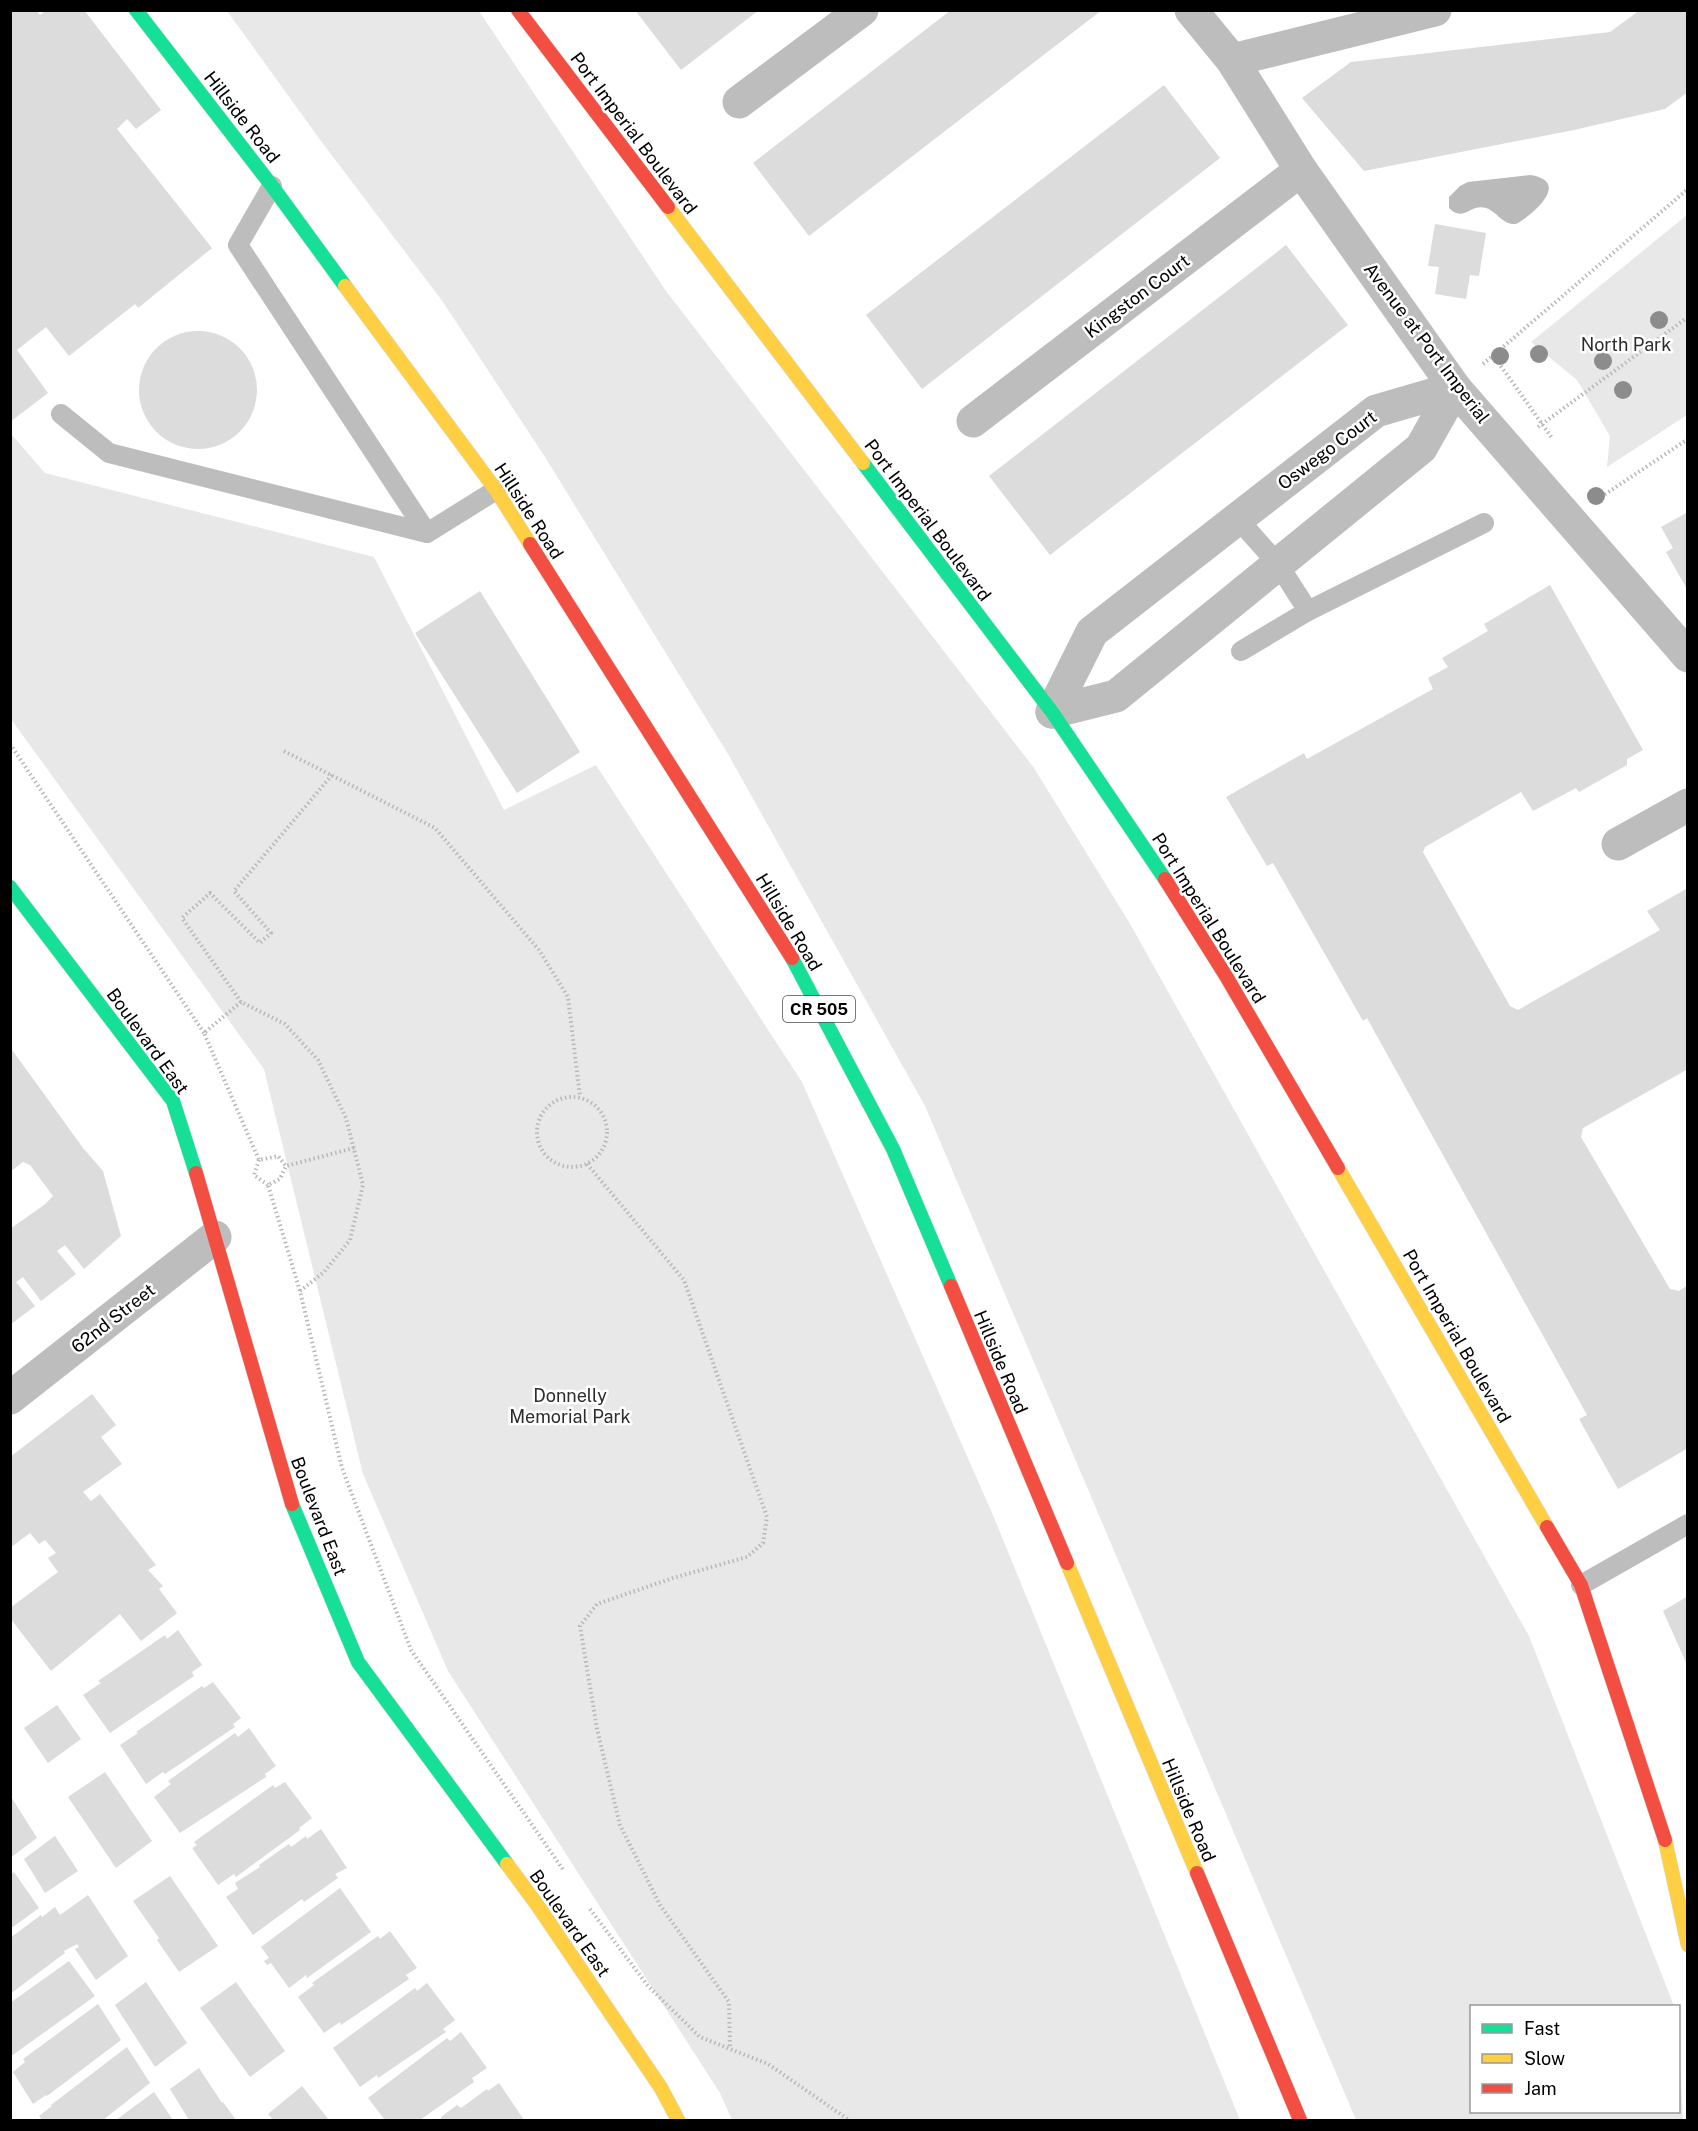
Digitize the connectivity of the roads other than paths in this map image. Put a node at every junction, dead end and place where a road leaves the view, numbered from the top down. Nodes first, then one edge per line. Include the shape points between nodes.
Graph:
1 (136, 10) edge
2 (518, 10) edge
3 (862, 10) edge
4 (1191, 10) edge
5 (1435, 10) edge
6 (1232, 60) junction
7 (739, 102) dead end
8 (1301, 170) junction
9 (272, 186) junction
10 (1455, 388) junction
11 (61, 414) dead end
12 (973, 421) dead end
13 (496, 490) junction
14 (1238, 519) junction
15 (1484, 523) dead end
16 (427, 533) junction
17 (1278, 564) junction
18 (1308, 611) junction
19 (1240, 651) dead end
20 (1688, 656) edge
21 (1052, 712) junction
22 (1688, 805) edge
23 (1618, 844) dead end
24 (10, 887) edge
25 (215, 1237) junction
26 (10, 1398) edge
27 (1688, 1524) edge
28 (1581, 1585) junction
29 (1688, 1945) edge
30 (678, 2121) edge
31 (1300, 2121) edge

1 - 9 main road, Hillside Road / CR 505
2 - 21 main road, Port Imperial Boulevard
3 - 7 street
4 - 6 street, Avenue at Port Imperial
5 - 6 street
6 - 8 street, Avenue at Port Imperial
8 - 10 street, Avenue at Port Imperial
8 - 12 street, Kingston Court
9 - 13 main road, Hillside Road / CR 505
9 - 16 lane via 238,245
10 - 14 street, Oswego Court via 1376,411
10 - 17 street via 1421,448
10 - 20 street, Avenue at Port Imperial
11 - 16 lane via 109,453
13 - 16 lane
13 - 31 main road, Hillside Road / CR 505 via 796,965 893,1149
14 - 17 lane
14 - 21 street, Oswego Court via 1092,632
15 - 18 lane
17 - 18 lane
17 - 21 street via 1116,696
18 - 19 lane
21 - 28 main road, Port Imperial Boulevard via 1150,855 1226,976
22 - 23 street
24 - 25 main road, Boulevard East via 173,1101
25 - 26 street, 62nd Street
25 - 30 main road, Boulevard East via 289,1498 358,1662 538,1906 661,2088
27 - 28 lane
28 - 29 main road, Port Imperial Boulevard via 1668,1850

